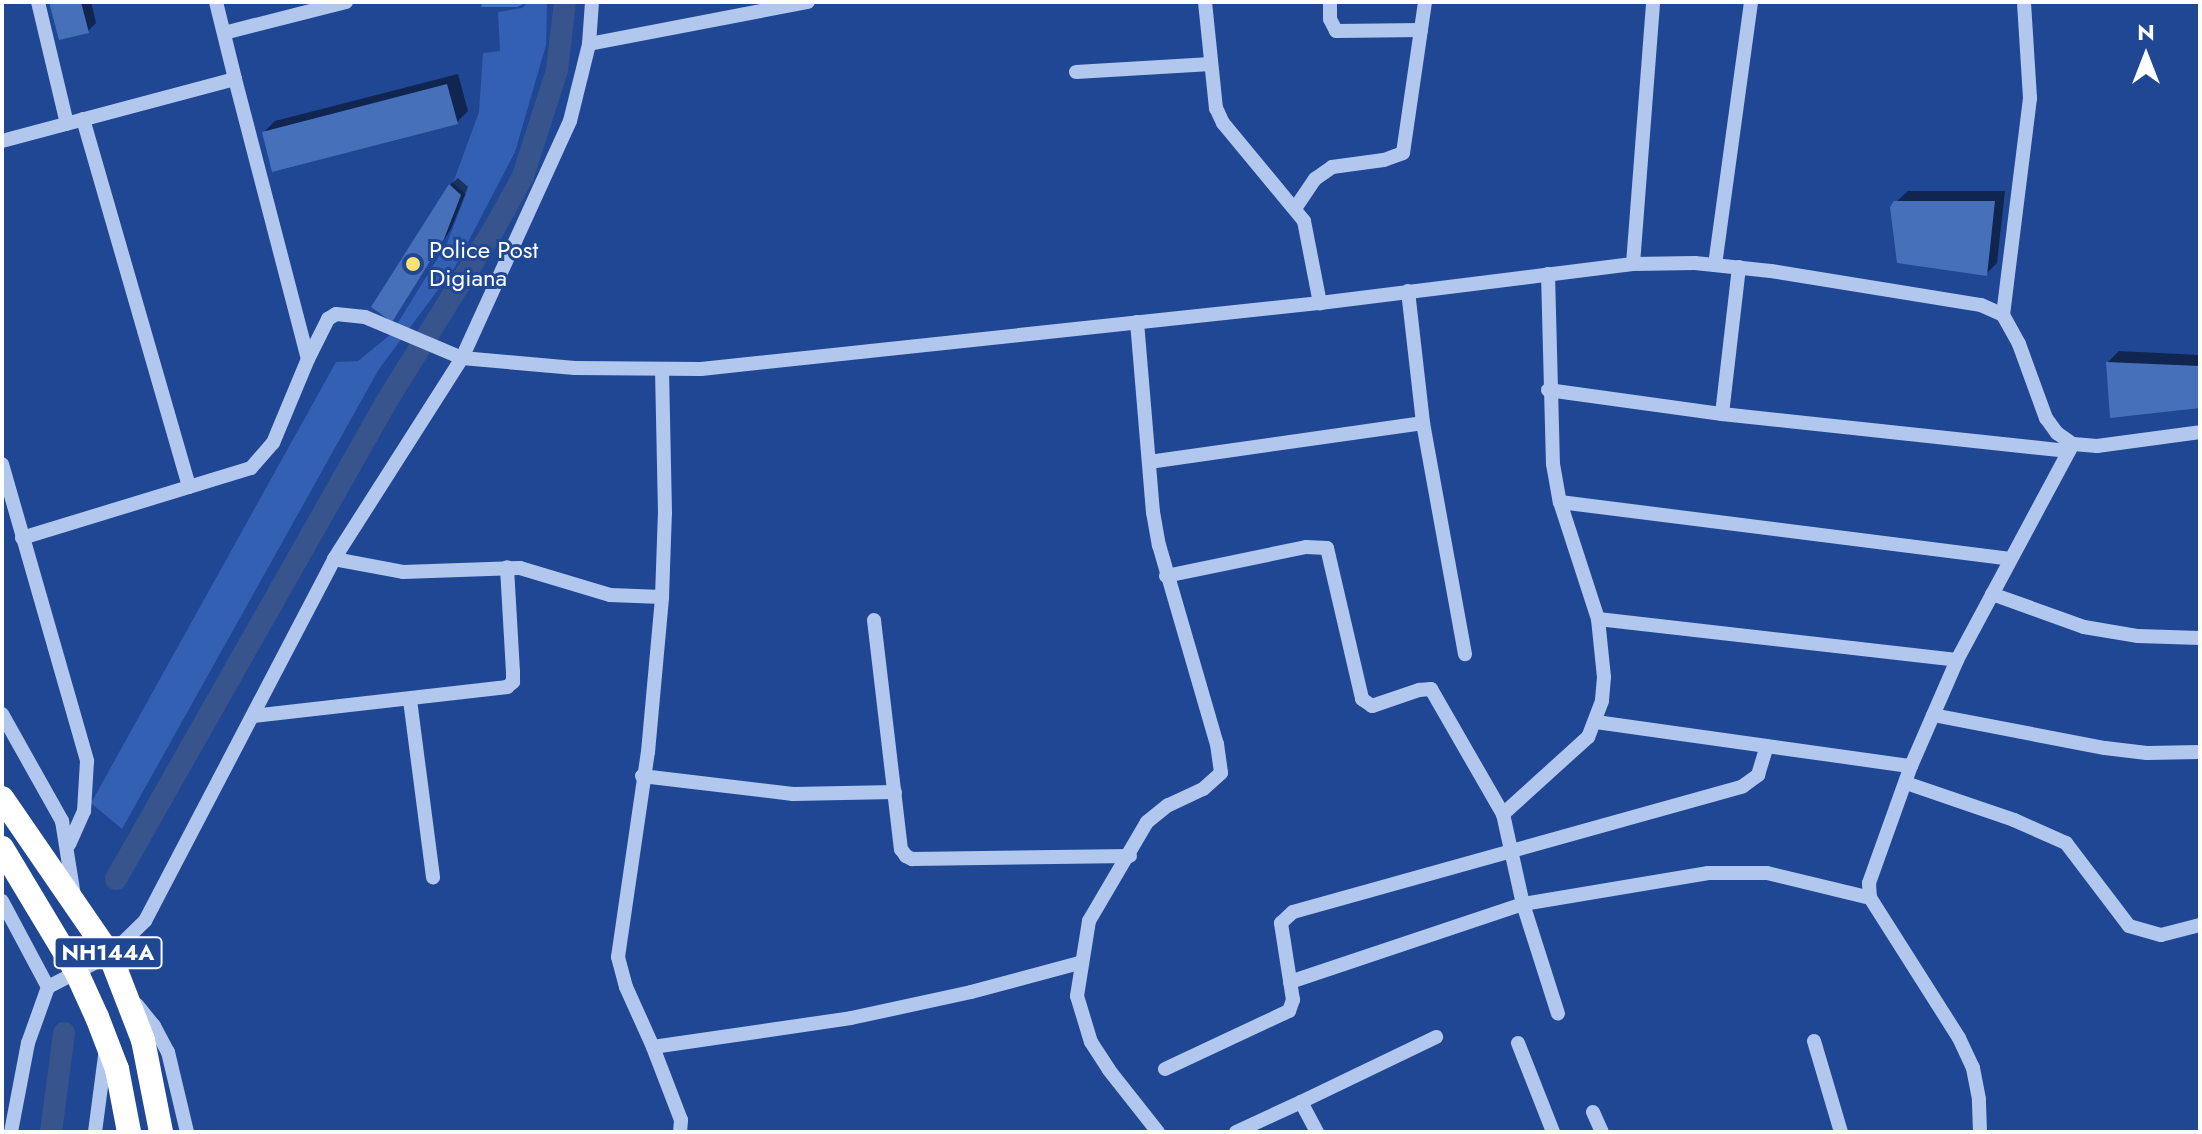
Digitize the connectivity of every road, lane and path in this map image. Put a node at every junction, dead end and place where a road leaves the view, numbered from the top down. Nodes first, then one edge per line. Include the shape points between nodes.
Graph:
1 (38, 2) edge
2 (216, 2) edge
3 (346, 2) edge
4 (592, 2) edge
5 (808, 2) edge
6 (1205, 2) edge
7 (1330, 2) edge
8 (1425, 2) edge
9 (1653, 2) edge
10 (1751, 2) edge
11 (2024, 2) edge
12 (1421, 30) junction
13 (224, 33) junction
14 (589, 44) junction
15 (1211, 64) junction
16 (1076, 72) dead end
17 (235, 79) junction
18 (83, 119) junction
19 (67, 124) junction
20 (2, 141) edge
21 (1296, 207) junction
22 (1633, 264) junction
23 (1715, 265) junction
24 (1739, 267) junction
25 (1548, 274) junction
26 (1408, 291) junction
27 (1320, 303) junction
28 (2003, 315) junction
29 (1137, 322) junction
30 (462, 358) junction
31 (308, 359) junction
32 (662, 370) junction
33 (1548, 390) junction
34 (1722, 414) junction
35 (1423, 423) junction
36 (2200, 432) edge
37 (2071, 447) junction
38 (1149, 462) junction
39 (2, 464) edge
40 (189, 487) junction
41 (1560, 502) junction
42 (22, 538) junction
43 (334, 559) junction
44 (2010, 559) junction
45 (507, 567) junction
46 (1166, 576) junction
47 (1992, 594) junction
48 (662, 597) junction
49 (1598, 619) junction
50 (874, 620) dead end
51 (2200, 638) edge
52 (1465, 654) dead end
53 (1957, 660) junction
54 (410, 700) junction
55 (2, 714) edge
56 (1933, 715) junction
57 (253, 716) junction
58 (1596, 722) junction
59 (1767, 746) junction
60 (2200, 752) edge
61 (1911, 766) junction
62 (642, 776) junction
63 (1906, 783) junction
64 (895, 792) junction
65 (2, 798) edge
66 (1503, 814) junction
67 (69, 844) junction
68 (2, 848) edge
69 (1510, 849) junction
70 (1130, 856) junction
71 (433, 878) dead end
72 (1870, 898) junction
73 (2, 901) edge
74 (75, 904) junction
75 (1523, 904) junction
76 (2200, 925) edge
77 (110, 955) junction
78 (1079, 963) junction
79 (76, 971) junction
80 (1290, 982) junction
81 (48, 987) junction
82 (129, 996) junction
83 (1558, 1014) dead end
84 (1436, 1037) dead end
85 (1814, 1041) dead end
86 (107, 1043) junction
87 (1518, 1043) dead end
88 (653, 1047) junction
89 (1165, 1069) dead end
90 (1301, 1102) junction
91 (1593, 1112) dead end
92 (11, 1132) edge
93 (95, 1132) edge
94 (129, 1132) edge
95 (161, 1132) edge
96 (187, 1132) edge
97 (680, 1132) edge
98 (1158, 1132) edge
99 (1236, 1132) edge
100 (1317, 1132) edge
101 (1553, 1132) edge
102 (1602, 1132) edge
103 (1841, 1132) edge
104 (1980, 1132) edge

1 - 19 street
2 - 13 street
3 - 13 street
4 - 14 street
5 - 14 street
6 - 15 street
7 - 12 street via 1336,31
8 - 12 street
9 - 22 street
10 - 23 street
11 - 28 street via 2030,98
12 - 21 street via 1403,153 1332,167 1315,179
13 - 17 street
14 - 30 street via 570,121
15 - 16 street
15 - 21 street via 1223,123
17 - 18 street
17 - 31 street
18 - 19 street
18 - 40 street
19 - 20 street
21 - 27 street via 1309,238
22 - 23 street
22 - 25 street
23 - 24 street
24 - 28 street via 1981,305
24 - 34 street
25 - 26 street
25 - 33 street
26 - 27 street
26 - 35 street
27 - 29 street
28 - 37 street via 2046,418
29 - 32 street via 747,366
29 - 38 street
30 - 31 street via 365,317 336,314 328,319
30 - 32 street
30 - 43 street
31 - 40 street via 263,458 243,471
32 - 48 street
33 - 34 street
33 - 41 street
34 - 37 street
35 - 38 street
35 - 52 street
36 - 37 street
37 - 44 street
38 - 46 street
39 - 42 street
40 - 42 street
41 - 44 street
41 - 49 street
42 - 67 street via 87,761 84,811
43 - 45 street via 403,572
43 - 57 street
44 - 47 street
45 - 48 street via 537,571 610,595
45 - 54 street via 513,682 495,690
46 - 66 street via 1306,547 1327,548 1362,699 1372,706 1431,689
46 - 70 street via 1221,773 1147,822
47 - 51 street via 2084,627
47 - 53 street
48 - 62 street
49 - 53 street
49 - 58 street via 1604,677
50 - 64 street
53 - 56 street
54 - 57 street
54 - 71 street
55 - 67 street via 51,796
56 - 60 street via 2105,748
56 - 61 street
57 - 77 street via 145,921
58 - 59 street
58 - 66 street via 1588,737
59 - 61 street
59 - 69 street via 1758,775 1743,786
61 - 63 street
62 - 64 street via 793,794
62 - 88 street via 618,957
63 - 72 street via 1872,868
63 - 76 street via 2066,843 2129,926 2161,935
64 - 70 street via 901,849 912,859
65 - 74 highway, NH144A
66 - 69 street
67 - 74 street
68 - 79 highway, NH144A
69 - 75 street
69 - 80 street via 1285,916 1280,931
70 - 78 street via 1097,902
72 - 75 street via 1740,871
72 - 104 street via 1959,1038 1973,1068
73 - 81 street
74 - 77 highway, NH144A
75 - 80 street
75 - 83 street
77 - 79 street
77 - 82 highway, NH144A
78 - 88 street via 851,1018
78 - 98 street via 1077,996 1091,1042
79 - 81 street
79 - 86 highway, NH144A
80 - 89 street via 1292,1006 1284,1014
81 - 92 street via 28,1043
82 - 95 highway, NH144A
82 - 96 street via 168,1052
84 - 90 street
85 - 103 street
86 - 93 street
86 - 94 highway, NH144A
87 - 101 street
88 - 97 street via 681,1120
90 - 99 street
90 - 100 street
91 - 102 street

